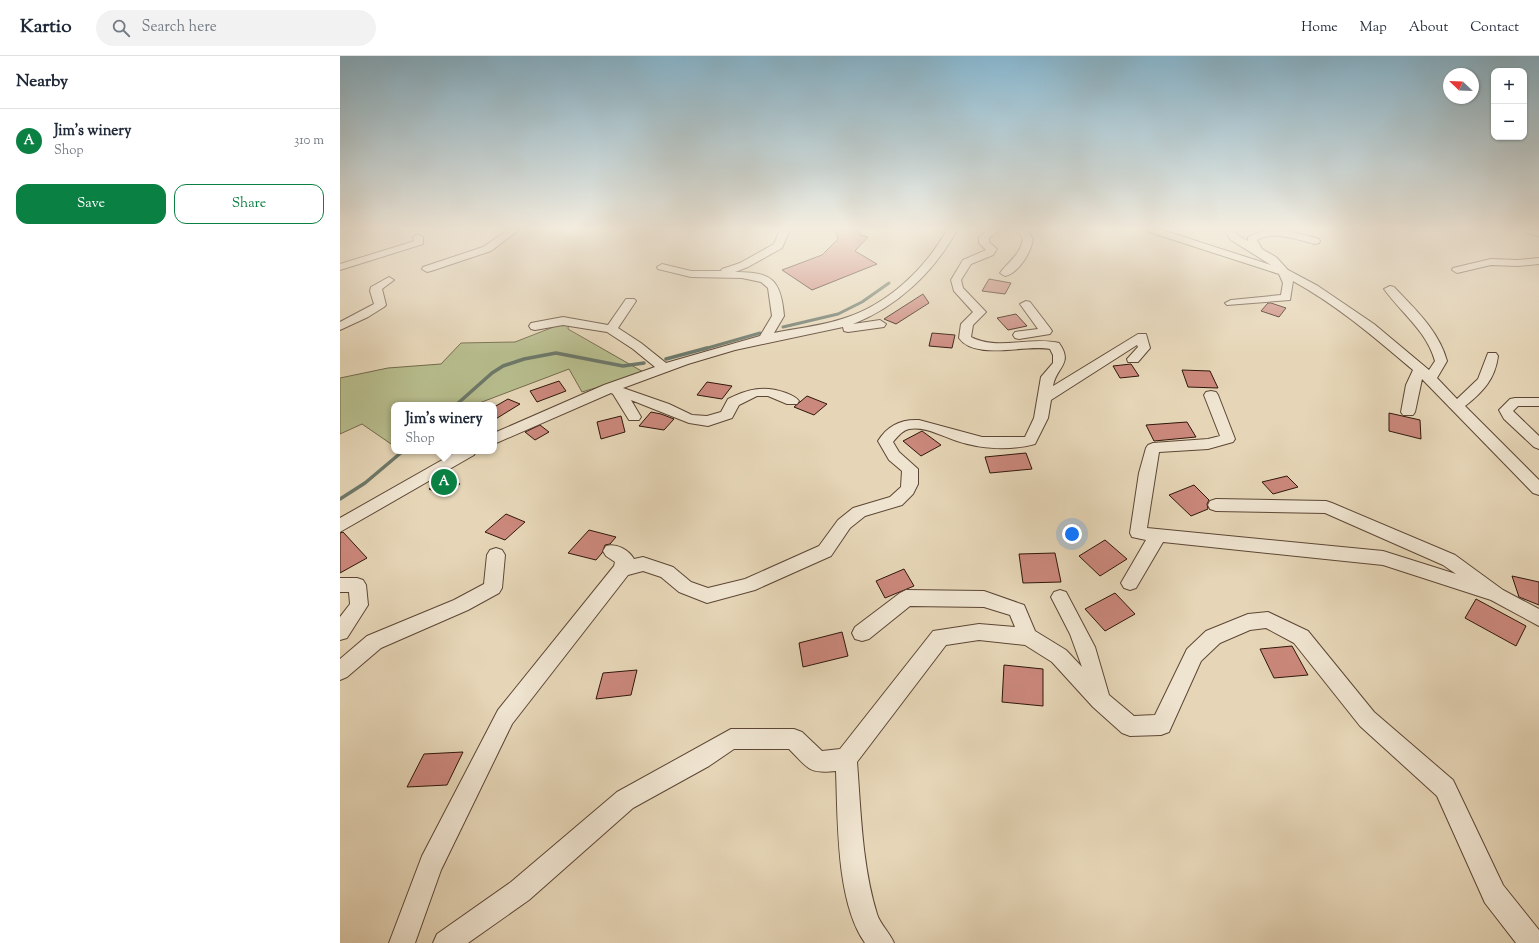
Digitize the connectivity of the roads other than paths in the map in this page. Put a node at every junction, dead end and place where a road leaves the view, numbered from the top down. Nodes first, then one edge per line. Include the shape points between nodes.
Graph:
1 (680, 271) edge
2 (724, 271) edge
3 (920, 271) edge
4 (961, 271) edge
5 (1284, 272) joint
6 (706, 274) junction
7 (389, 280) dead end
8 (1390, 289) dead end
9 (630, 301) dead end
10 (1231, 303) dead end
11 (1026, 304) dead end
12 (880, 324) dead end
13 (340, 326) edge
14 (535, 326) dead end
15 (829, 327) junction
16 (611, 329) junction
17 (764, 339) junction
18 (972, 344) junction
19 (1492, 356) dead end
20 (1133, 359) dead end
21 (1420, 368) junction
22 (665, 369) junction
23 (1430, 379) junction
24 (614, 390) junction
25 (1211, 395) dead end
26 (1044, 398) junction
27 (792, 401) dead end
28 (1536, 403) edge
29 (1457, 406) junction
30 (1408, 412) dead end
31 (634, 417) dead end
32 (497, 438) edge
33 (1539, 444) edge
34 (464, 454) edge
35 (1539, 490) edge
36 (1216, 504) dead end
37 (340, 526) edge
38 (1158, 535) junction
39 (612, 551) dead end
40 (496, 555) dead end
41 (622, 568) junction
42 (1130, 583) dead end
43 (340, 585) edge
44 (1497, 595) junction
45 (1060, 597) dead end
46 (1539, 618) edge
47 (340, 632) edge
48 (862, 633) dead end
49 (1028, 637) junction
50 (340, 671) edge
51 (1100, 700) junction
52 (846, 759) junction
53 (402, 943) edge
54 (446, 943) edge
55 (881, 943) edge
56 (1533, 943) edge

1 - 6 street
2 - 6 street
3 - 15 street via 875,309
4 - 18 street via 956,280 958,290 980,312 967,324 964,338
5 - 10 street via 1288,283 1286,298
5 - 21 street via 1314,288 1370,327
6 - 17 street via 742,275 765,279 773,287 778,316
7 - 13 street via 377,287 380,305
8 - 23 street via 1418,320 1440,352 1441,361
9 - 16 street
11 - 18 street via 1046,330
12 - 15 street via 849,328
14 - 16 street via 563,321
15 - 17 street
16 - 22 street
17 - 22 street
18 - 26 street via 1004,346 1044,342 1055,346 1059,363 1048,377
19 - 29 street via 1490,371 1478,390
20 - 26 street via 1144,348 1142,338
21 - 23 street
21 - 30 street via 1413,385
22 - 24 street
23 - 29 street
24 - 27 street via 664,407 689,419 708,421 727,415 732,402 753,392 763,391
24 - 31 street
24 - 32 street
25 - 38 street via 1228,439 1208,444 1153,448 1138,533
26 - 41 street via 1041,418 1030,441 998,445 968,440 911,424 895,430 885,441 894,456 910,468 910,484 907,490 896,501 859,512 844,524 825,551 749,585 707,596 685,587 667,572 644,564
28 - 33 street via 1515,402 1506,410 1509,416
29 - 35 street
34 - 37 street
36 - 44 street via 1326,507 1449,560
38 - 42 street
38 - 44 street via 1383,558
39 - 41 street via 626,559
40 - 50 street via 492,588 461,605 374,642
41 - 53 street via 505,717 431,865
43 - 47 street via 357,584 359,605
44 - 46 street
45 - 51 street via 1077,626 1096,678
48 - 49 street via 906,598 984,599 1017,610
49 - 51 street via 1059,656
49 - 52 street via 979,632 940,638
51 - 56 street via 1130,726 1161,725 1194,655 1214,637 1248,622 1268,620 1301,636 1368,719 1445,788 1494,894
52 - 54 street via 818,762 794,740 731,738 701,758 625,800 520,891
52 - 55 street via 853,865 866,922

